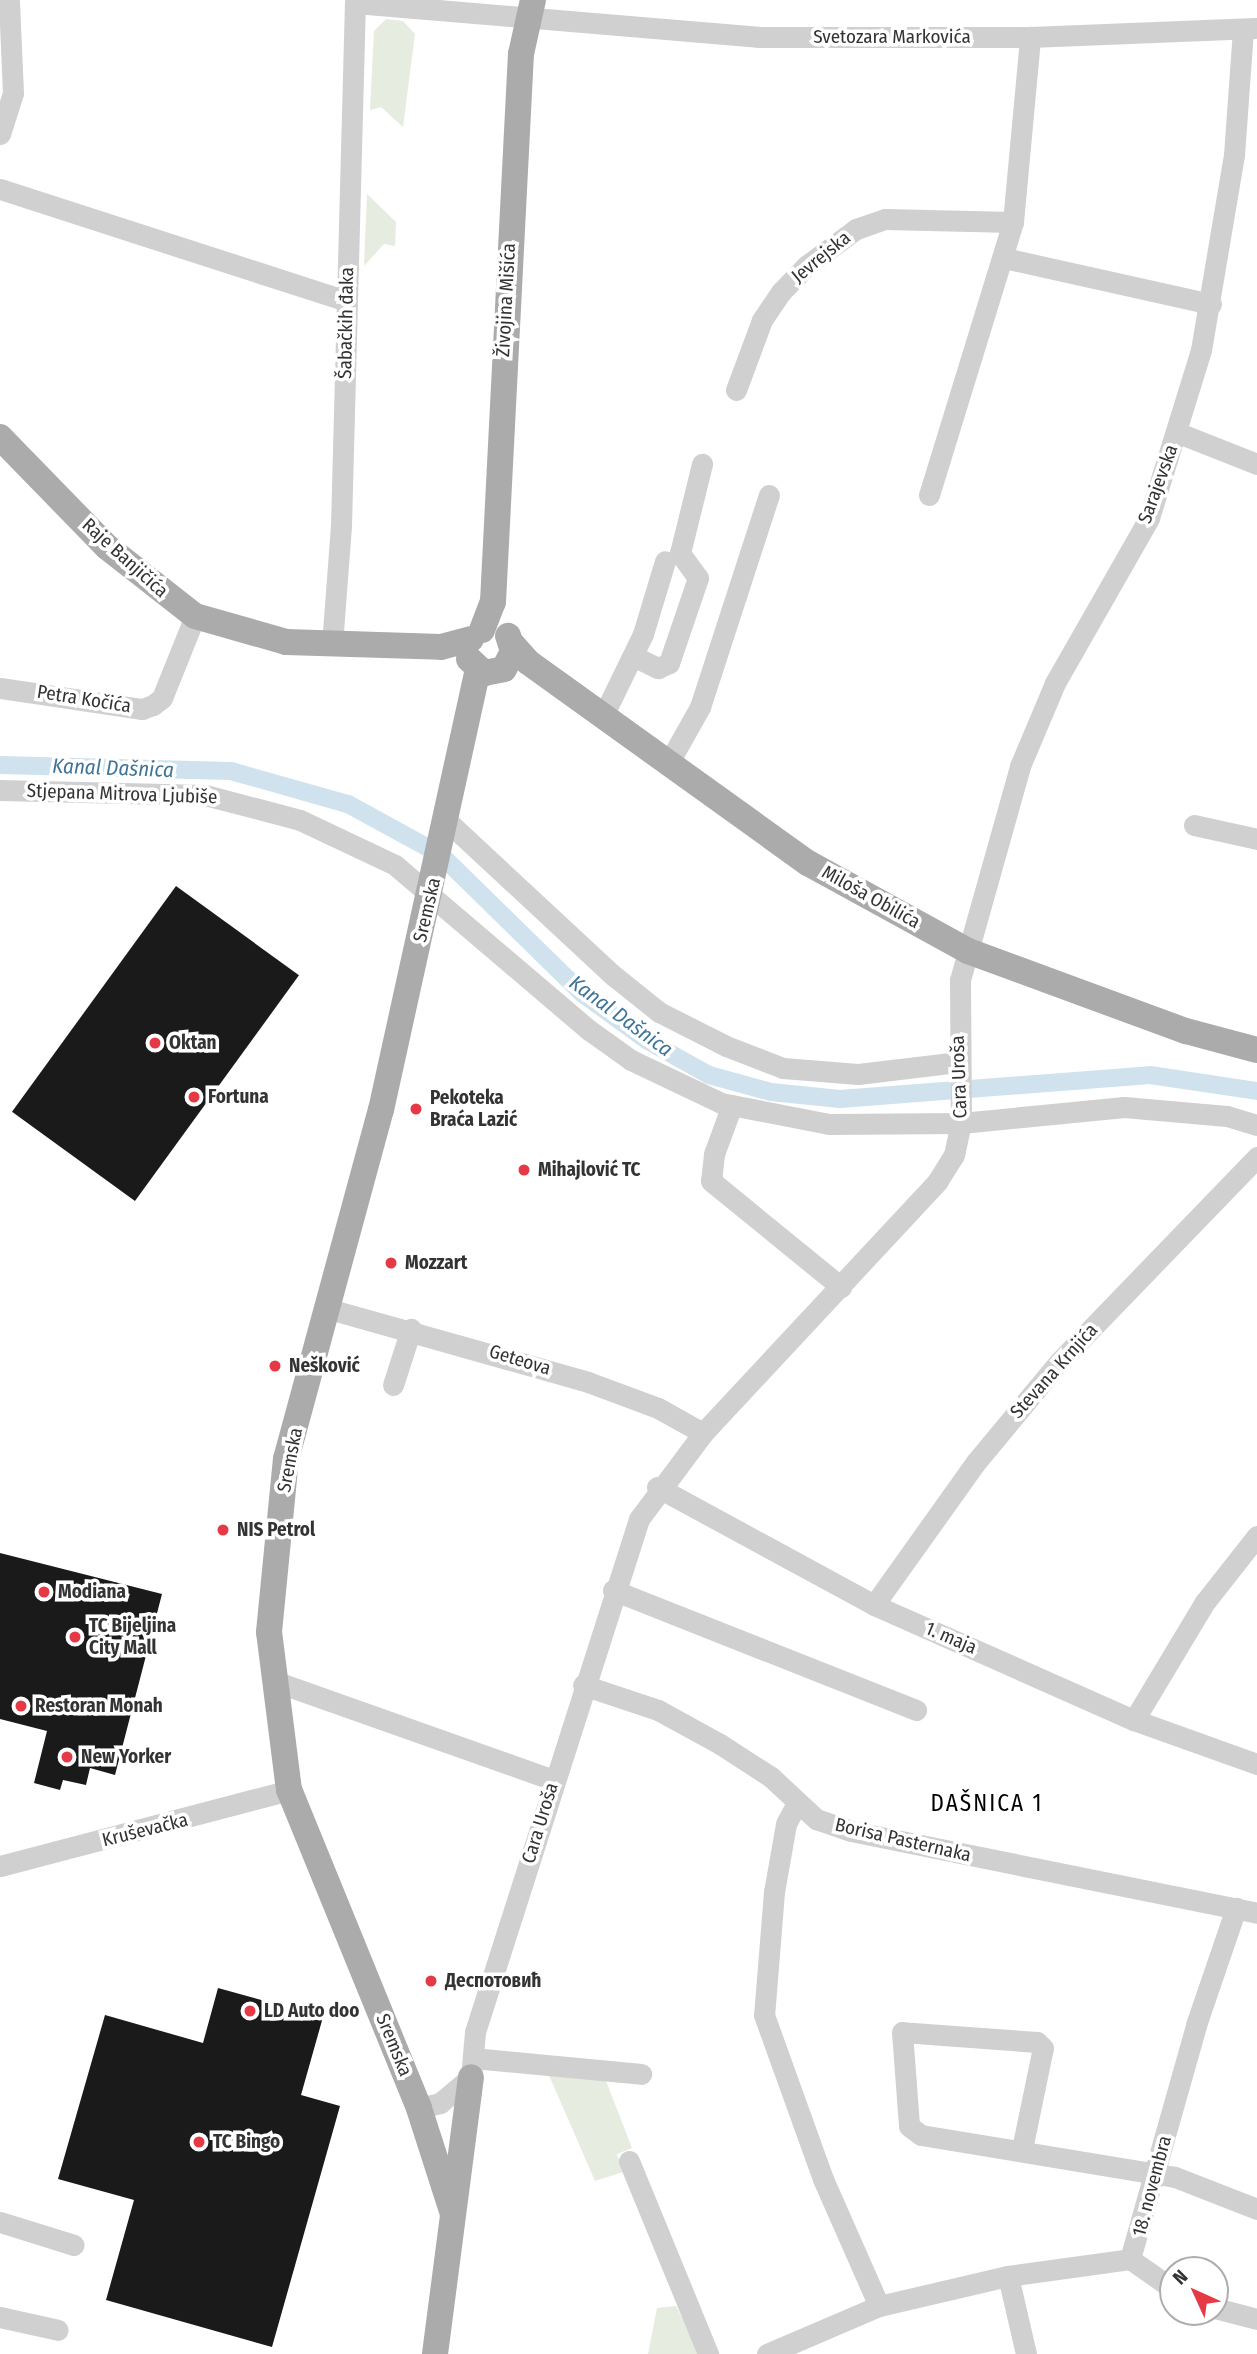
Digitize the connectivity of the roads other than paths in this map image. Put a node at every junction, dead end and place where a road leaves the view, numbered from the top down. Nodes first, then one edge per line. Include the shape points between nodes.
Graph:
1 (9, 0) edge
2 (355, 2) edge
3 (530, 9) edge
4 (1250, 29) edge
5 (1030, 37) junction
6 (0, 134) edge
7 (0, 189) edge
8 (1013, 222) junction
9 (1004, 258) junction
10 (346, 301) junction
11 (1211, 303) junction
12 (736, 390) dead end
13 (1177, 432) junction
14 (0, 437) edge
15 (702, 464) dead end
16 (1257, 464) edge
17 (769, 495) dead end
18 (929, 495) dead end
19 (665, 561) dead end
20 (493, 602) junction
21 (195, 616) junction
22 (477, 635) junction
23 (332, 645) junction
24 (441, 647) junction
25 (633, 656) junction
26 (500, 660) junction
27 (0, 688) edge
28 (604, 714) junction
29 (668, 764) junction
30 (0, 790) edge
31 (1194, 825) dead end
32 (446, 829) junction
33 (1257, 839) edge
34 (430, 894) junction
35 (968, 951) junction
36 (1257, 1050) edge
37 (959, 1064) junction
38 (732, 1105) junction
39 (961, 1119) junction
40 (1257, 1125) edge
41 (1257, 1157) edge
42 (841, 1287) junction
43 (329, 1309) junction
44 (411, 1329) junction
45 (393, 1385) dead end
46 (703, 1433) junction
47 (657, 1488) junction
48 (1257, 1536) edge
49 (613, 1590) junction
50 (874, 1605) junction
51 (274, 1681) junction
52 (583, 1685) junction
53 (916, 1710) dead end
54 (1134, 1720) junction
55 (1257, 1764) edge
56 (553, 1780) junction
57 (289, 1790) junction
58 (796, 1805) junction
59 (0, 1866) edge
60 (1236, 1908) junction
61 (1257, 1913) edge
62 (472, 2068) junction
63 (641, 2074) dead end
64 (419, 2108) junction
65 (1022, 2149) junction
66 (629, 2161) dead end
67 (1154, 2173) junction
68 (1257, 2210) edge
69 (452, 2211) junction
70 (0, 2222) edge
71 (74, 2245) dead end
72 (1130, 2259) junction
73 (1008, 2276) junction
74 (1159, 2279) edge
75 (879, 2306) junction
76 (1229, 2312) edge
77 (0, 2317) edge
78 (1257, 2319) edge
79 (58, 2330) dead end
80 (435, 2354) edge
81 (708, 2354) edge
82 (767, 2354) edge
83 (1026, 2354) edge

1 - 6 street via 13,93
2 - 3 street, Svetozara Markovića
2 - 10 street, Šabačkih đaka
3 - 5 street, Svetozara Markovića via 758,37
3 - 20 main road, Živojina Mišića via 508,267
4 - 5 street, Svetozara Markovića
4 - 11 street, Sarajevska
5 - 8 street
7 - 10 street
8 - 9 street
8 - 12 street, Jevrejska via 885,219 856,229 780,292 757,330
9 - 11 street
9 - 18 street
10 - 23 street, Šabačkih đaka via 341,525
11 - 13 street, Sarajevska
13 - 16 street
13 - 35 street, Sarajevska via 1149,518 1034,723
14 - 21 main road, Raje Banjičića via 107,547
15 - 25 street via 680,553 698,578 669,663 658,668
17 - 29 street via 700,707
19 - 25 street
20 - 22 main road
20 - 26 main road
21 - 23 main road, Raje Banjičića via 256,638
21 - 27 street, Petra Kočića via 162,698 142,709
22 - 24 main road
22 - 26 main road via 497,629
22 - 26 main road, Sremska via 467,653
23 - 24 main road, Raje Banjičića
24 - 26 main road, Miloša Obilića
25 - 28 street
26 - 28 main road, Miloša Obilića
26 - 32 main road, Sremska via 472,698
28 - 29 main road, Miloša Obilića
29 - 35 main road, Miloša Obilića via 808,863
30 - 34 street, Stjepana Mitrova Ljubiše via 232,798 357,844 395,865
31 - 33 street
32 - 34 main road, Sremska
32 - 37 street via 659,1012 726,1046 783,1068 858,1074
34 - 38 street, Stjepana Mitrova Ljubiše via 559,1006 631,1060
34 - 43 main road, Sremska
35 - 36 main road, Miloša Obilića via 1186,1031
35 - 37 street, Cara Uroša via 956,1018
37 - 39 street, Cara Uroša
38 - 39 street, Stjepana Mitrova Ljubiše via 829,1124
38 - 42 street via 714,1154 711,1181
39 - 40 street, Stjepana Mitrova Ljubiše via 1124,1107 1227,1116
39 - 42 street, Cara Uroša via 954,1155 937,1182
41 - 50 street, Stevana Krnjića via 1060,1361 976,1462
42 - 46 street, Cara Uroša
43 - 44 street, Geteova
43 - 51 main road, Sremska via 286,1459 271,1610
44 - 45 street
44 - 46 street, Geteova via 589,1382 659,1408
46 - 47 street, Cara Uroša
47 - 49 street, Cara Uroša via 639,1519
47 - 50 street, 1. maja
48 - 54 street via 1205,1602
49 - 52 street, Cara Uroša
49 - 53 street
50 - 54 street, 1. maja
51 - 56 street
51 - 57 main road, Sremska
52 - 56 street, Cara Uroša
52 - 58 street, Borisa Pasternaka via 658,1710 720,1744 771,1777
54 - 55 street, 1. maja
56 - 62 street, Cara Uroša via 475,2032
57 - 59 street, Kruševačka
57 - 64 main road, Sremska
58 - 60 street, Borisa Pasternaka via 839,1827 903,1844
58 - 75 street via 786,1824 774,1892 764,2015 822,2179
60 - 61 street, Borisa Pasternaka
60 - 67 street, 18. novembra
62 - 63 street
62 - 64 street via 440,2103
62 - 69 main road
64 - 69 main road, Sremska
65 - 65 street via 914,2131 902,2032 1037,2042 1043,2048
65 - 67 street
66 - 81 street
67 - 68 street
67 - 72 street, 18. novembra
69 - 80 main road
70 - 71 street
72 - 73 street, 18. novembra
72 - 74 street
73 - 75 street, 18. novembra
73 - 83 street
75 - 82 street, 18. novembra
76 - 78 street
77 - 79 street

